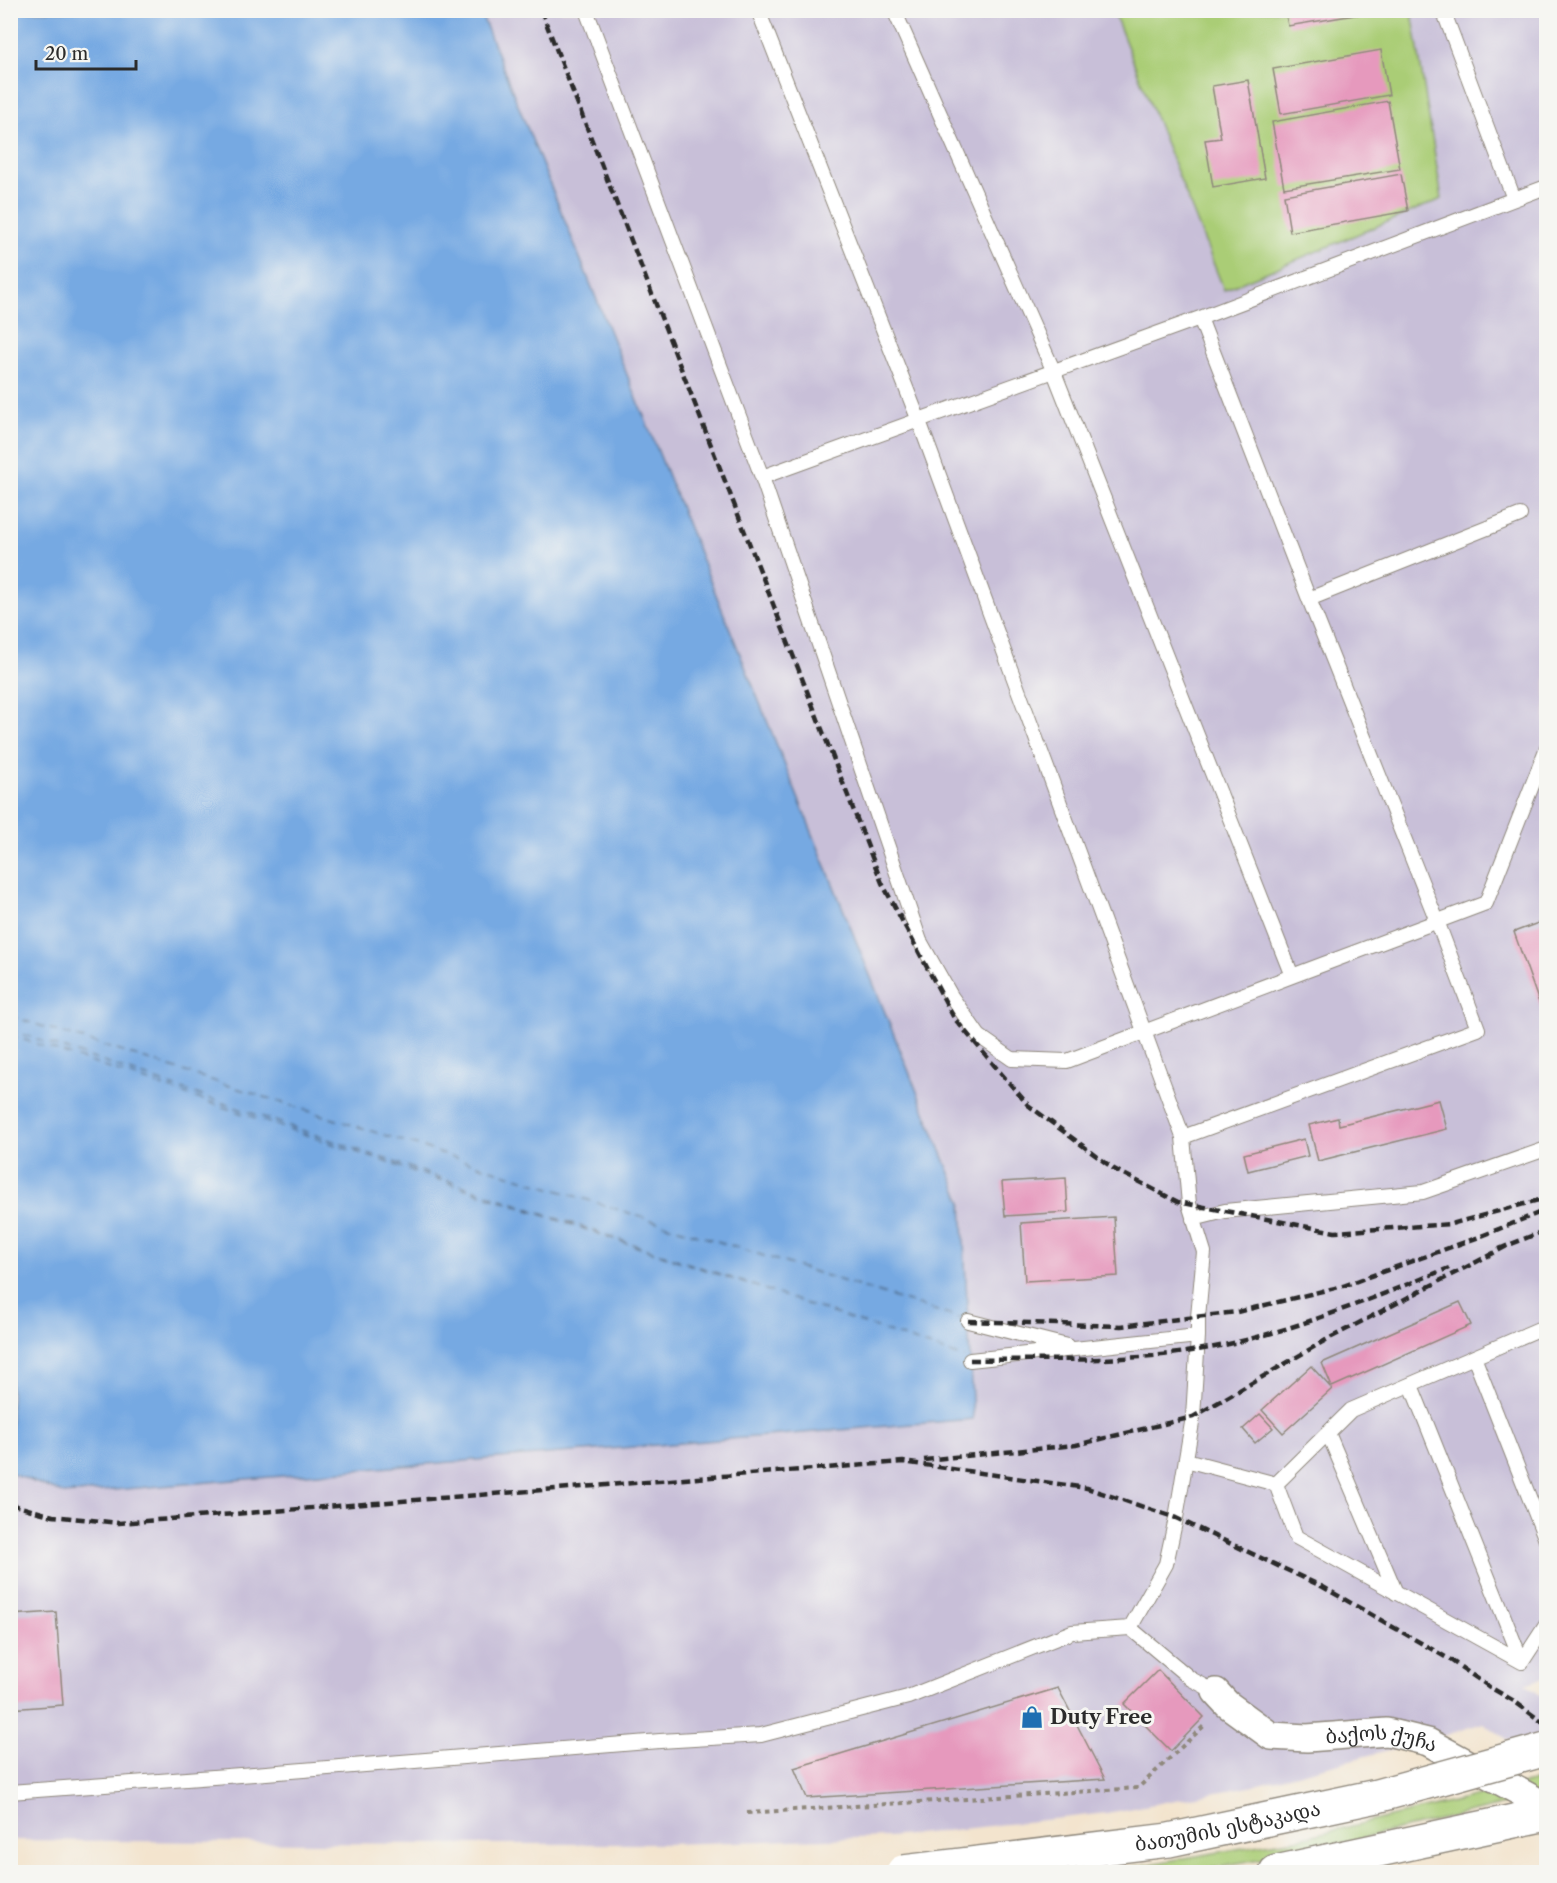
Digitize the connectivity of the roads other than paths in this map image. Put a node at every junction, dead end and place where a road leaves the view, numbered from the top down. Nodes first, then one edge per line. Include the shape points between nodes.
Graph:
1 (586, 10) edge
2 (758, 10) edge
3 (894, 10) edge
4 (1443, 10) edge
5 (1546, 187) edge
6 (1514, 199) junction
7 (1200, 318) junction
8 (1054, 372) junction
9 (919, 421) junction
10 (762, 477) junction
11 (1520, 515) dead end
12 (1309, 599) junction
13 (1546, 750) edge
14 (1437, 921) junction
15 (1292, 976) junction
16 (1144, 1032) junction
17 (1183, 1137) junction
18 (1546, 1149) edge
19 (1193, 1219) junction
20 (968, 1321) dead end
21 (1546, 1326) edge
22 (1198, 1336) junction
23 (1077, 1348) junction
24 (1474, 1357) junction
25 (970, 1360) dead end
26 (1411, 1385) junction
27 (1328, 1433) junction
28 (1186, 1460) junction
29 (1276, 1484) junction
30 (1546, 1540) edge
31 (1396, 1593) junction
32 (1546, 1625) edge
33 (1130, 1628) junction
34 (1522, 1662) junction
35 (1222, 1698) joint
36 (1546, 1749) edge
37 (10, 1792) edge
38 (1546, 1806) edge
39 (1546, 1814) edge
40 (903, 1872) edge
41 (1276, 1872) edge

1 - 10 lane
2 - 9 lane
3 - 8 lane
4 - 6 lane
5 - 6 lane
6 - 7 lane
7 - 8 lane
7 - 12 lane
8 - 9 lane
8 - 15 lane
9 - 10 lane
9 - 16 lane
10 - 16 lane via 920,941 956,1004 979,1036 1012,1059 1068,1061
11 - 12 lane
12 - 14 lane
13 - 14 lane via 1486,903
14 - 15 lane
14 - 17 lane via 1478,1029
15 - 16 lane
16 - 17 lane
17 - 19 lane
18 - 19 lane via 1423,1192 1226,1211
19 - 22 lane via 1204,1252
20 - 23 lane
21 - 24 lane
22 - 23 lane
22 - 28 lane
23 - 25 lane
24 - 26 lane
24 - 30 lane
26 - 27 lane via 1352,1410
26 - 34 lane
27 - 29 lane
27 - 31 lane
28 - 29 lane
28 - 33 lane via 1166,1564
29 - 31 lane via 1296,1537
31 - 34 lane
32 - 34 lane
33 - 35 lane via 1191,1679
33 - 37 lane via 1072,1632 908,1697 762,1735
35 - 38 street, ბაქოს ქუჩა via 1271,1736 1307,1738 1387,1732 1428,1742
36 - 40 main road, ბათუმის ესტაკადა, bridge via 1377,1796 1169,1840
39 - 41 main road

